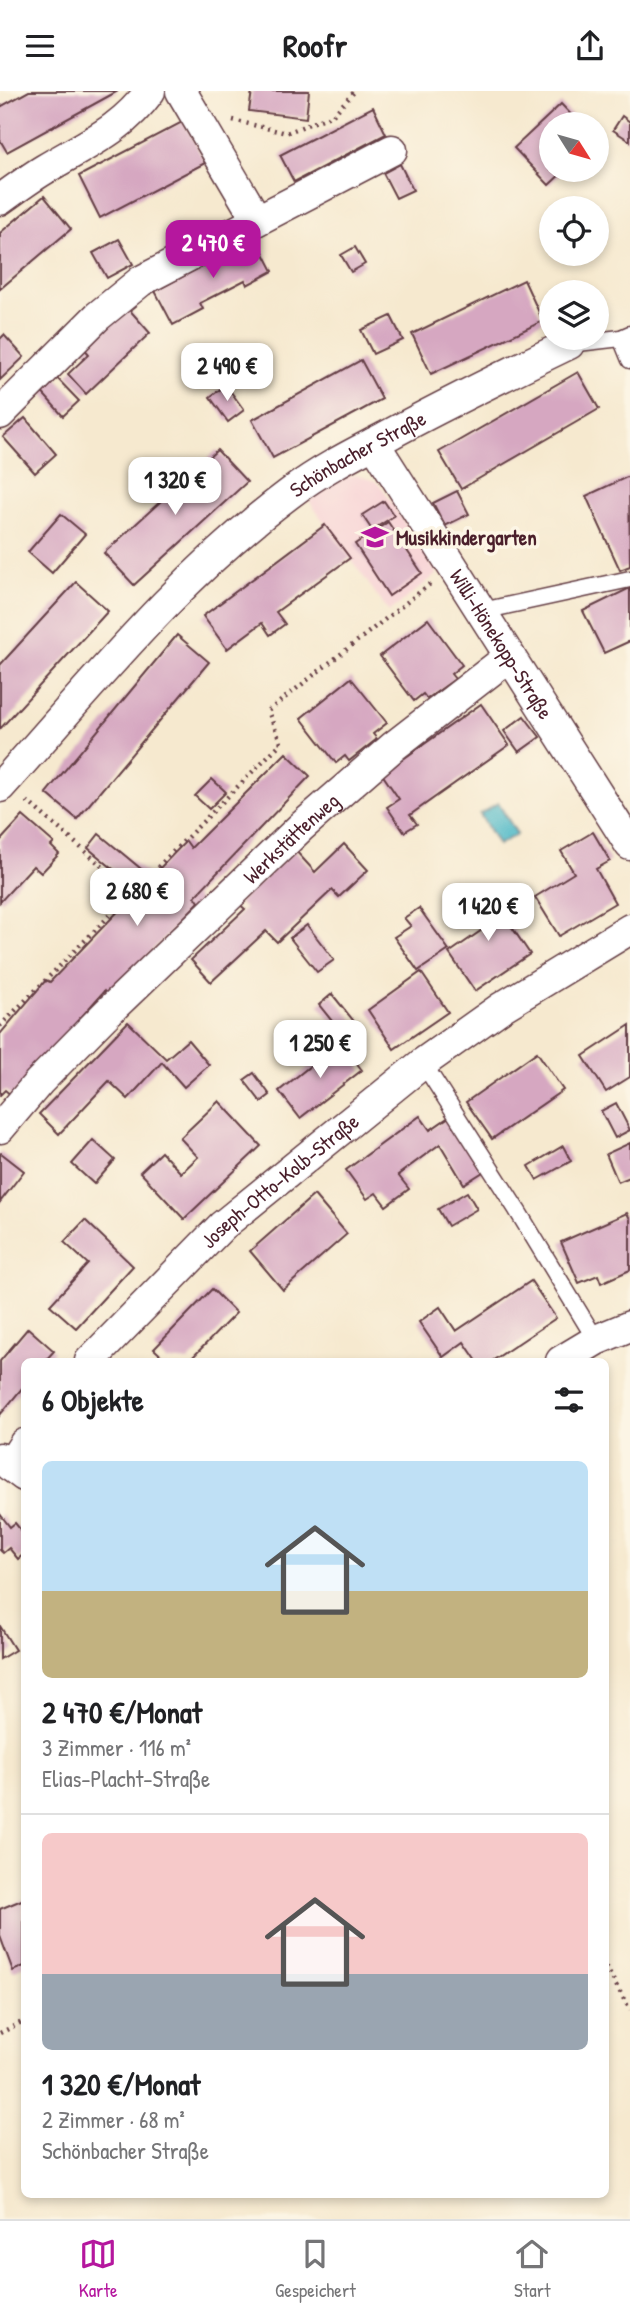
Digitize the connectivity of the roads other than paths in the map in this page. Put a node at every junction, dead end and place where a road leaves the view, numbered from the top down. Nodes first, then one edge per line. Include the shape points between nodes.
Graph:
1 (150, 91) edge
2 (186, 100) edge
3 (392, 150) dead end
4 (0, 200) edge
5 (257, 220) junction
6 (626, 336) edge
7 (557, 350) edge
8 (630, 360) edge
9 (0, 414) edge
10 (374, 443) junction
11 (630, 579) edge
12 (482, 611) junction
13 (510, 656) junction
14 (3, 784) edge
15 (630, 845) edge
16 (630, 929) edge
17 (423, 1063) junction
18 (0, 1128) edge
19 (630, 1326) edge
20 (596, 1340) junction
21 (93, 1358) edge
22 (566, 1358) edge

1 - 4 street via 107,135
2 - 5 street
3 - 5 street
5 - 9 street via 141,281 97,316
6 - 8 lane
7 - 10 street, Schönbacher Straße
10 - 12 street, Willi-Hönekopp-Straße
10 - 14 street, Schönbacher Straße via 324,470 231,539 149,620
11 - 12 lane
12 - 13 street, Willi-Hönekopp-Straße
13 - 15 street, Willi-Hönekopp-Straße
13 - 18 street, Werkstättenweg via 394,746 301,827 109,1011
16 - 17 street, Joseph-Otto-Kolb-Straße via 502,1007
17 - 20 lane
17 - 21 street, Joseph-Otto-Kolb-Straße via 222,1226
19 - 20 street
20 - 22 street

